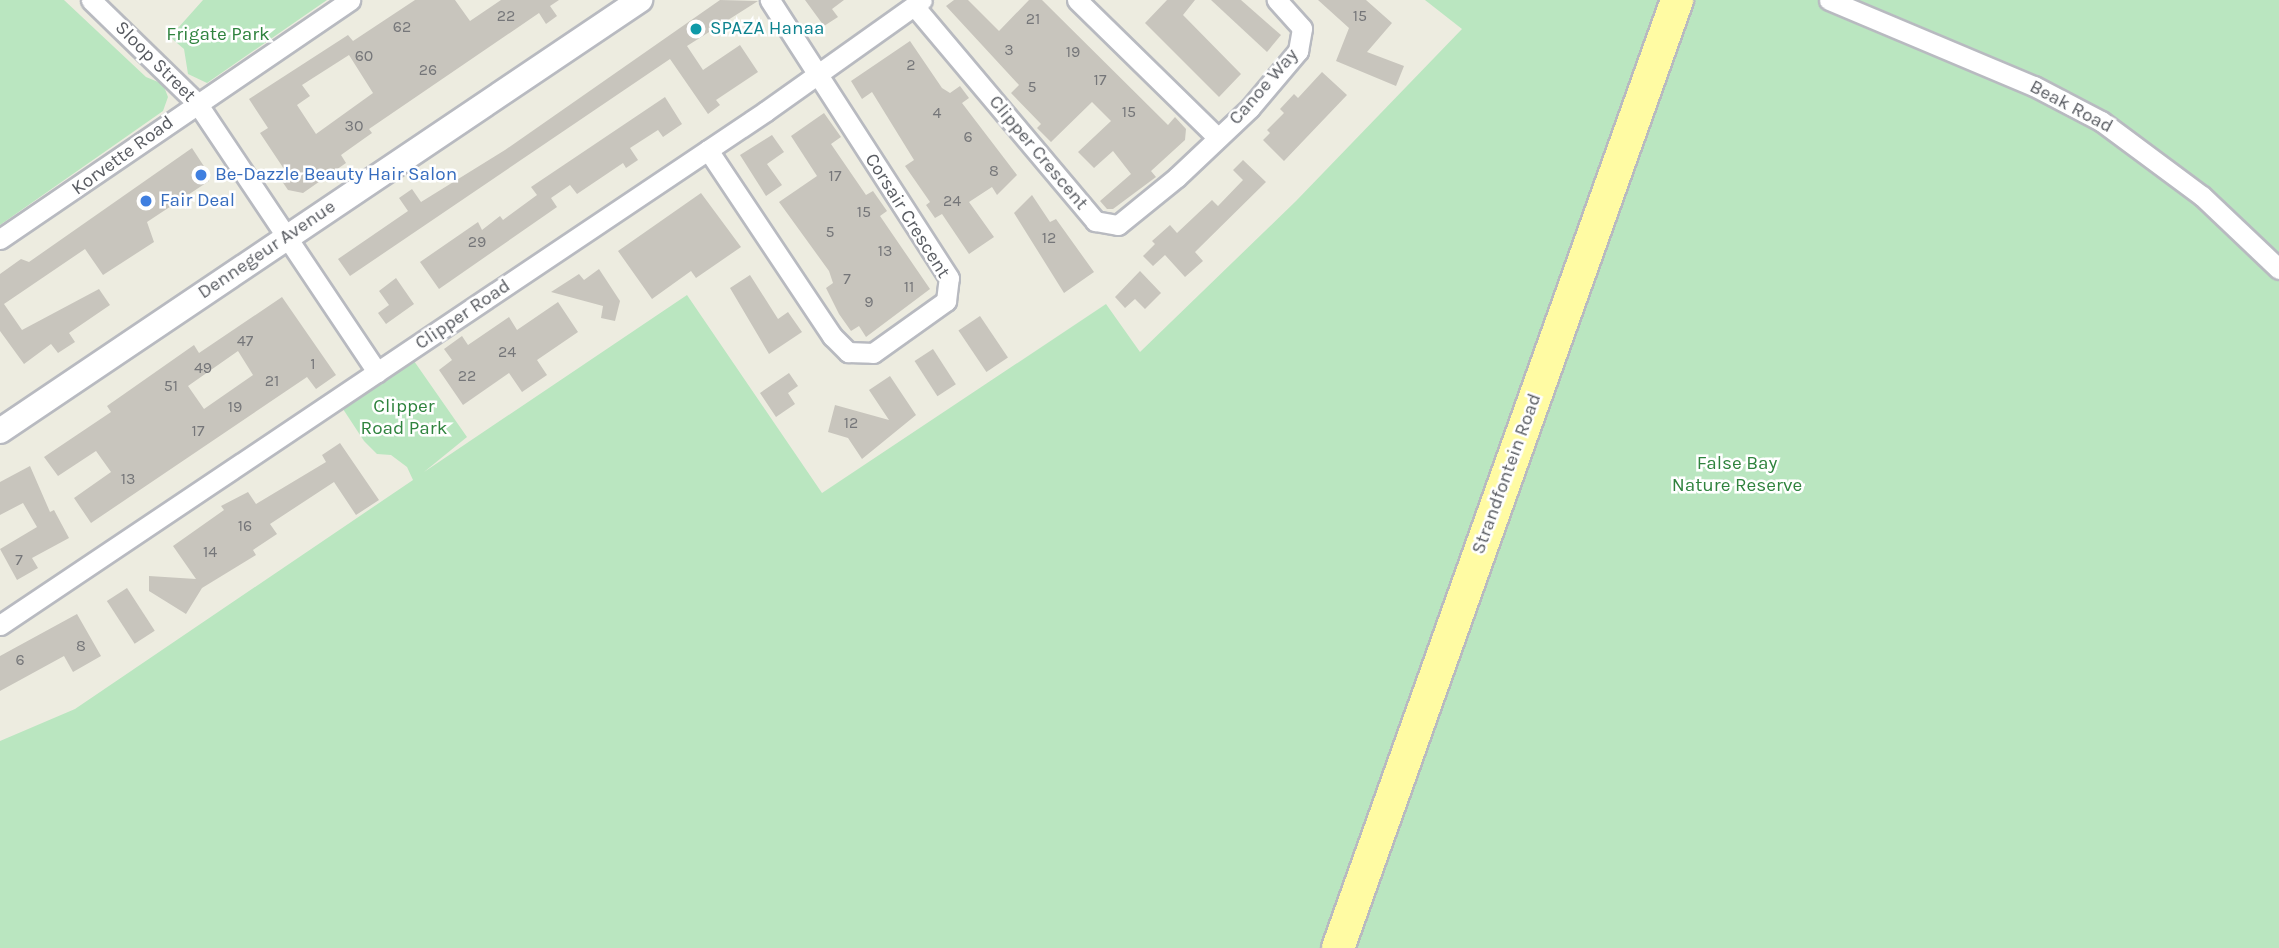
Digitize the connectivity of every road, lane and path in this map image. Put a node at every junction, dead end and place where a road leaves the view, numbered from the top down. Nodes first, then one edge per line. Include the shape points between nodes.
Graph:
1 (91, 0) edge
2 (350, 0) edge
3 (640, 0) edge
4 (770, 0) edge
5 (1077, 0) edge
6 (1277, 0) edge
7 (1677, 0) edge
8 (1829, 0) edge
9 (918, 4) edge
10 (818, 75) junction
11 (197, 103) junction
12 (1218, 138) junction
13 (708, 150) junction
14 (285, 238) junction
15 (0, 239) edge
16 (2279, 269) edge
17 (377, 372) junction
18 (0, 431) edge
19 (0, 625) edge
20 (1338, 948) edge

1 - 11 street, Sloop Street
2 - 11 street, Korvette Road
3 - 14 street, Dennegeur Avenue
4 - 10 street, Corsair Crescent
5 - 12 street
6 - 12 street, Canoe Way via 1297,19 1302,43 1250,108
7 - 20 main road, Strandfontein Road
8 - 16 street, Beak Road via 2034,86 2101,121 2202,196
9 - 10 street, Clipper Road
9 - 12 street, Clipper Crescent via 1095,221 1106,225 1126,222
10 - 13 street, Clipper Road
10 - 13 street, Corsair Crescent via 949,278 949,295 937,311 873,353 858,355 839,346
11 - 14 street, Sloop Street
11 - 15 street, Korvette Road
13 - 17 street, Clipper Road
14 - 17 street, Sloop Street
14 - 18 street, Dennegeur Avenue
17 - 19 street, Clipper Road

